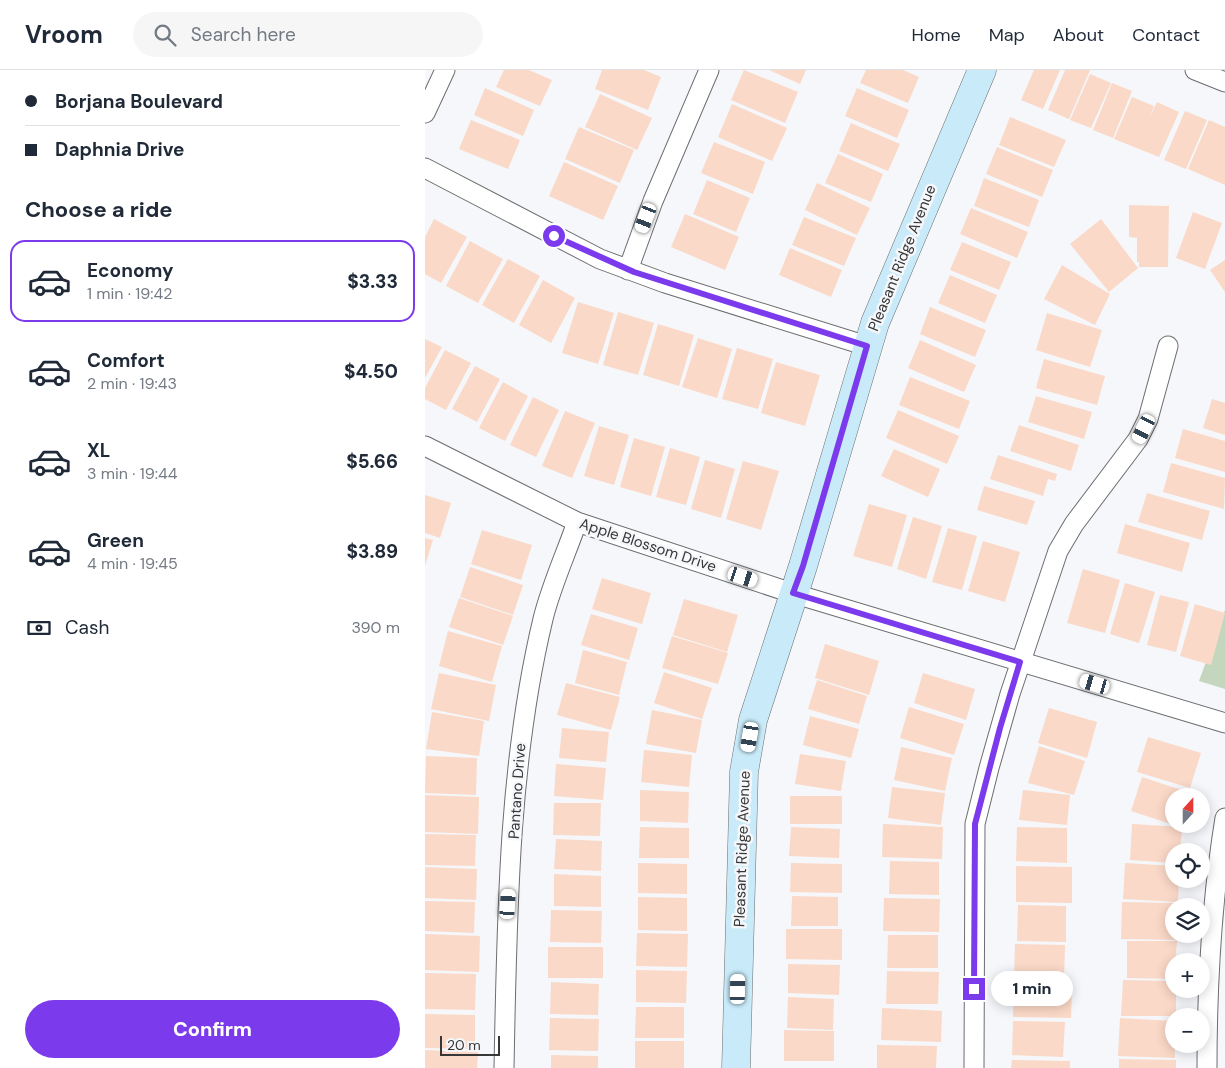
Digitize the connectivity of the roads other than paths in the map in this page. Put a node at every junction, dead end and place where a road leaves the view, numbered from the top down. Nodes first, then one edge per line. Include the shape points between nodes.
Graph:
1 (445, 70) edge
2 (709, 70) edge
3 (982, 70) edge
4 (1195, 70) edge
5 (1225, 82) edge
6 (425, 113) edge
7 (425, 168) edge
8 (628, 270) junction
9 (867, 346) junction
10 (1168, 346) dead end
11 (425, 446) edge
12 (577, 522) junction
13 (793, 593) junction
14 (1020, 662) junction
15 (1225, 723) edge
16 (1225, 818) edge
17 (504, 1068) edge
18 (736, 1068) edge
19 (973, 1068) edge
20 (1207, 1068) edge

1 - 6 street
2 - 8 street via 653,201
3 - 9 street, Pleasant Ridge Avenue via 896,269
4 - 5 street
7 - 8 street via 562,240
8 - 9 street
9 - 13 street, Pleasant Ridge Avenue
10 - 14 street via 1144,429 1129,454 1065,537
11 - 12 street, Apple Blossom Drive
12 - 13 street, Apple Blossom Drive
12 - 17 street, Pantano Drive via 543,617 522,728 507,923
13 - 14 street, Apple Blossom Drive
13 - 18 street, Pleasant Ridge Avenue via 753,720 743,772
14 - 15 street, Apple Blossom Drive
14 - 19 street via 975,824
16 - 20 street via 1207,1019

